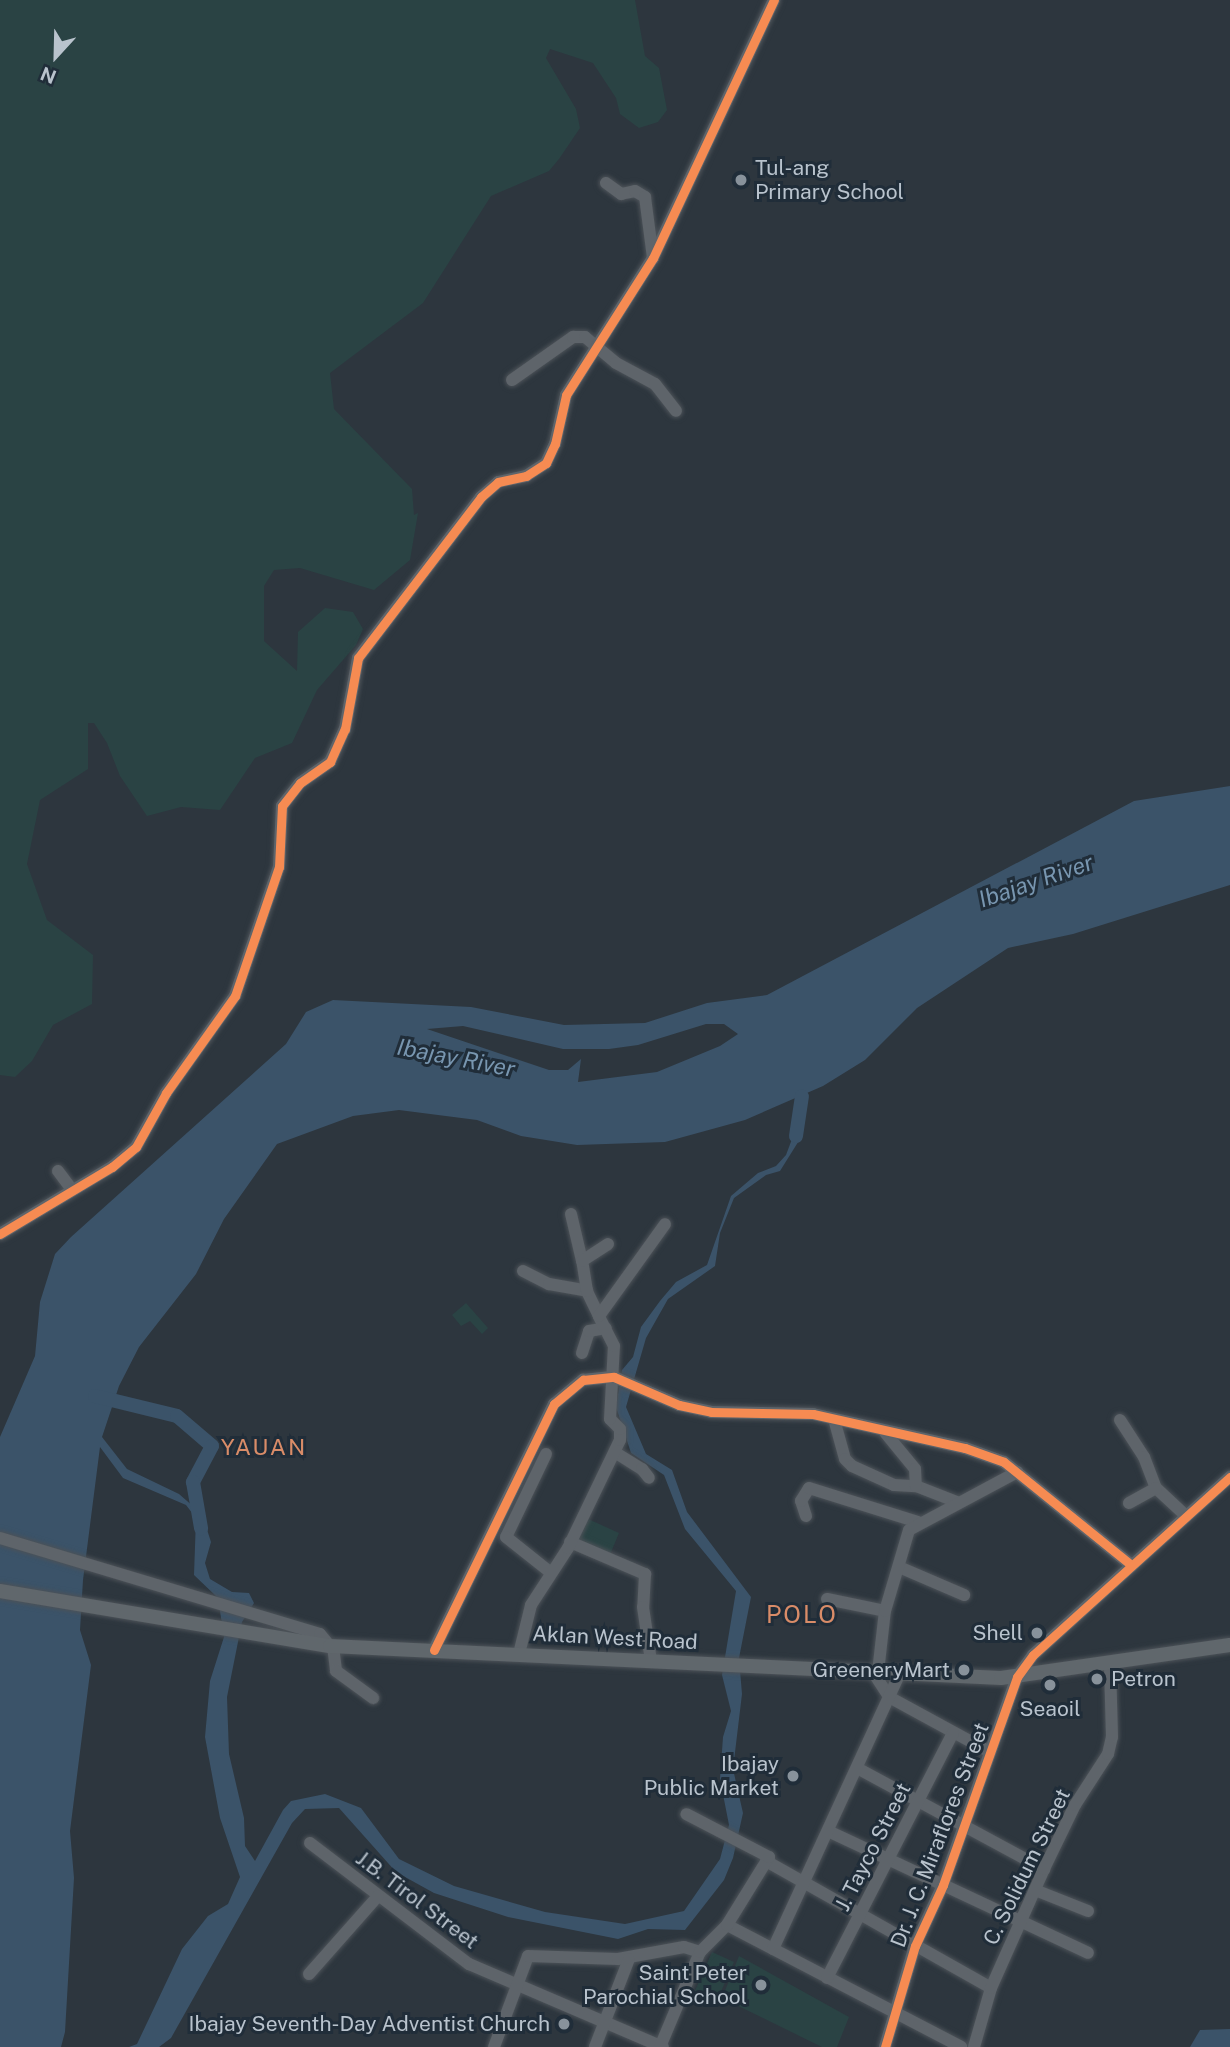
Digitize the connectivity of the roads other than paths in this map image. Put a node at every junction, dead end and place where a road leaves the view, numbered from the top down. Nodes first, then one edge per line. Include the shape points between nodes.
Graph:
1 (775, 0) edge
2 (606, 183) dead end
3 (653, 258) junction
4 (595, 344) junction
5 (512, 380) dead end
6 (676, 411) dead end
7 (58, 1171) dead end
8 (71, 1188) junction
9 (571, 1214) dead end
10 (665, 1224) dead end
11 (0, 1234) edge
12 (608, 1244) dead end
13 (582, 1261) junction
14 (523, 1271) dead end
15 (587, 1291) junction
16 (599, 1316) junction
17 (606, 1328) junction
18 (582, 1353) dead end
19 (614, 1377) junction
20 (834, 1419) junction
21 (1120, 1420) dead end
22 (883, 1430) junction
23 (616, 1453) junction
24 (546, 1454) dead end
25 (1017, 1472) junction
26 (1230, 1477) edge
27 (649, 1478) dead end
28 (916, 1486) junction
29 (1156, 1488) junction
30 (957, 1502) junction
31 (1129, 1503) dead end
32 (806, 1516) dead end
33 (1186, 1516) junction
34 (918, 1522) junction
35 (0, 1538) edge
36 (570, 1542) junction
37 (1131, 1565) junction
38 (899, 1567) junction
39 (550, 1572) junction
40 (0, 1591) edge
41 (964, 1595) dead end
42 (827, 1598) dead end
43 (885, 1611) junction
44 (1230, 1645) edge
45 (331, 1646) junction
46 (435, 1650) junction
47 (519, 1654) junction
48 (651, 1661) junction
49 (1110, 1664) junction
50 (876, 1672) junction
51 (900, 1673) junction
52 (1017, 1677) junction
53 (889, 1697) junction
54 (373, 1698) dead end
55 (953, 1733) junction
56 (990, 1752) junction
57 (857, 1768) junction
58 (918, 1801) junction
59 (686, 1814) dead end
60 (964, 1826) junction
61 (828, 1831) junction
62 (310, 1843) dead end
63 (888, 1859) junction
64 (766, 1861) junction
65 (1044, 1869) junction
66 (803, 1883) junction
67 (943, 1885) junction
68 (1035, 1890) junction
69 (378, 1896) junction
70 (1088, 1911) dead end
71 (860, 1914) junction
72 (1021, 1922) junction
73 (727, 1925) junction
74 (915, 1945) junction
75 (773, 1950) junction
76 (699, 1952) junction
77 (1088, 1953) dead end
78 (629, 1959) junction
79 (309, 1974) dead end
80 (827, 1978) junction
81 (516, 1986) junction
82 (991, 1988) junction
83 (896, 2014) junction
84 (605, 2022) junction
85 (497, 2046) edge
86 (595, 2047) edge
87 (661, 2047) edge
88 (885, 2047) edge
89 (961, 2047) edge
90 (974, 2047) edge

1 - 3 street
2 - 3 street via 621,194 642,192
3 - 4 street
4 - 5 street via 585,337 573,337
4 - 6 street via 616,363 655,384
4 - 8 street via 566,395 546,463 526,475 498,482 481,497 358,658 345,729 330,762 300,783 282,806 279,867 235,996 166,1093 136,1147 112,1167
7 - 8 street
8 - 11 street
9 - 13 street
10 - 16 street
12 - 13 street
13 - 15 street
14 - 15 street via 549,1284
15 - 16 street
16 - 17 street
17 - 18 street via 589,1331
17 - 19 street via 614,1346
19 - 20 street via 679,1405 711,1412 768,1410
19 - 23 street via 610,1419 621,1433
19 - 46 street via 583,1380 554,1404
20 - 22 street
20 - 28 street via 845,1459 852,1466 894,1485
21 - 29 street via 1144,1457
22 - 25 street via 965,1448
22 - 28 street via 915,1469
23 - 27 street
23 - 36 street
24 - 39 street via 506,1537
25 - 30 street
25 - 37 street
26 - 33 street, Dr. J. C. Miraflores Street
28 - 30 street
29 - 31 street
29 - 33 street
30 - 34 street
32 - 34 street via 801,1501 809,1488
33 - 37 street, Dr. J. C. Miraflores Street
34 - 38 street via 909,1530
35 - 45 street via 320,1634
36 - 39 street
36 - 48 street via 645,1574 643,1607 652,1641
37 - 52 street, Dr. J. C. Miraflores Street via 1033,1656
38 - 41 street
38 - 43 street
39 - 47 street via 531,1605
40 - 45 main road, Aklan West Road
42 - 43 street
43 - 50 street
44 - 49 main road, Aklan West Road
45 - 46 main road, Aklan West Road
45 - 54 street via 336,1671
46 - 47 main road, Aklan West Road
47 - 48 main road, Aklan West Road
48 - 50 main road, Aklan West Road
49 - 52 main road, Aklan West Road
49 - 65 street, C. Solidum Street via 1112,1737 1108,1754 1075,1805
50 - 51 main road, Aklan West Road
50 - 53 street
51 - 52 main road, Aklan West Road
51 - 53 street
52 - 56 street, Dr. J. C. Miraflores Street
53 - 55 street
53 - 57 street
55 - 56 street
55 - 58 street, J. Tayco Street
56 - 60 street, Dr. J. C. Miraflores Street
57 - 58 street
57 - 61 street
58 - 60 street
58 - 63 street, J. Tayco Street
59 - 64 street via 768,1854
60 - 65 street
60 - 67 street, Dr. J. C. Miraflores Street
61 - 63 street
61 - 66 street
62 - 69 street, J.B. Tirol Street
63 - 67 street
63 - 71 street, J. Tayco Street
64 - 66 street
64 - 73 street
65 - 68 street, C. Solidum Street
66 - 71 street
66 - 75 street
67 - 72 street
67 - 74 street, Dr. J. C. Miraflores Street
68 - 70 street
68 - 72 street, C. Solidum Street
69 - 79 street
69 - 81 street, J.B. Tirol Street via 450,1952
71 - 74 street
71 - 80 street, J. Tayco Street
72 - 77 street
72 - 82 street, C. Solidum Street
73 - 75 street
73 - 76 street
74 - 82 street
74 - 83 street, Dr. J. C. Miraflores Street
75 - 80 street
76 - 78 street via 684,1947
76 - 87 street
78 - 81 street via 528,1956
78 - 84 street
80 - 83 street
81 - 84 street, J.B. Tirol Street
81 - 85 street
82 - 90 street, C. Solidum Street
83 - 88 street, Dr. J. C. Miraflores Street
83 - 89 street
84 - 86 street
84 - 87 street, J.B. Tirol Street

